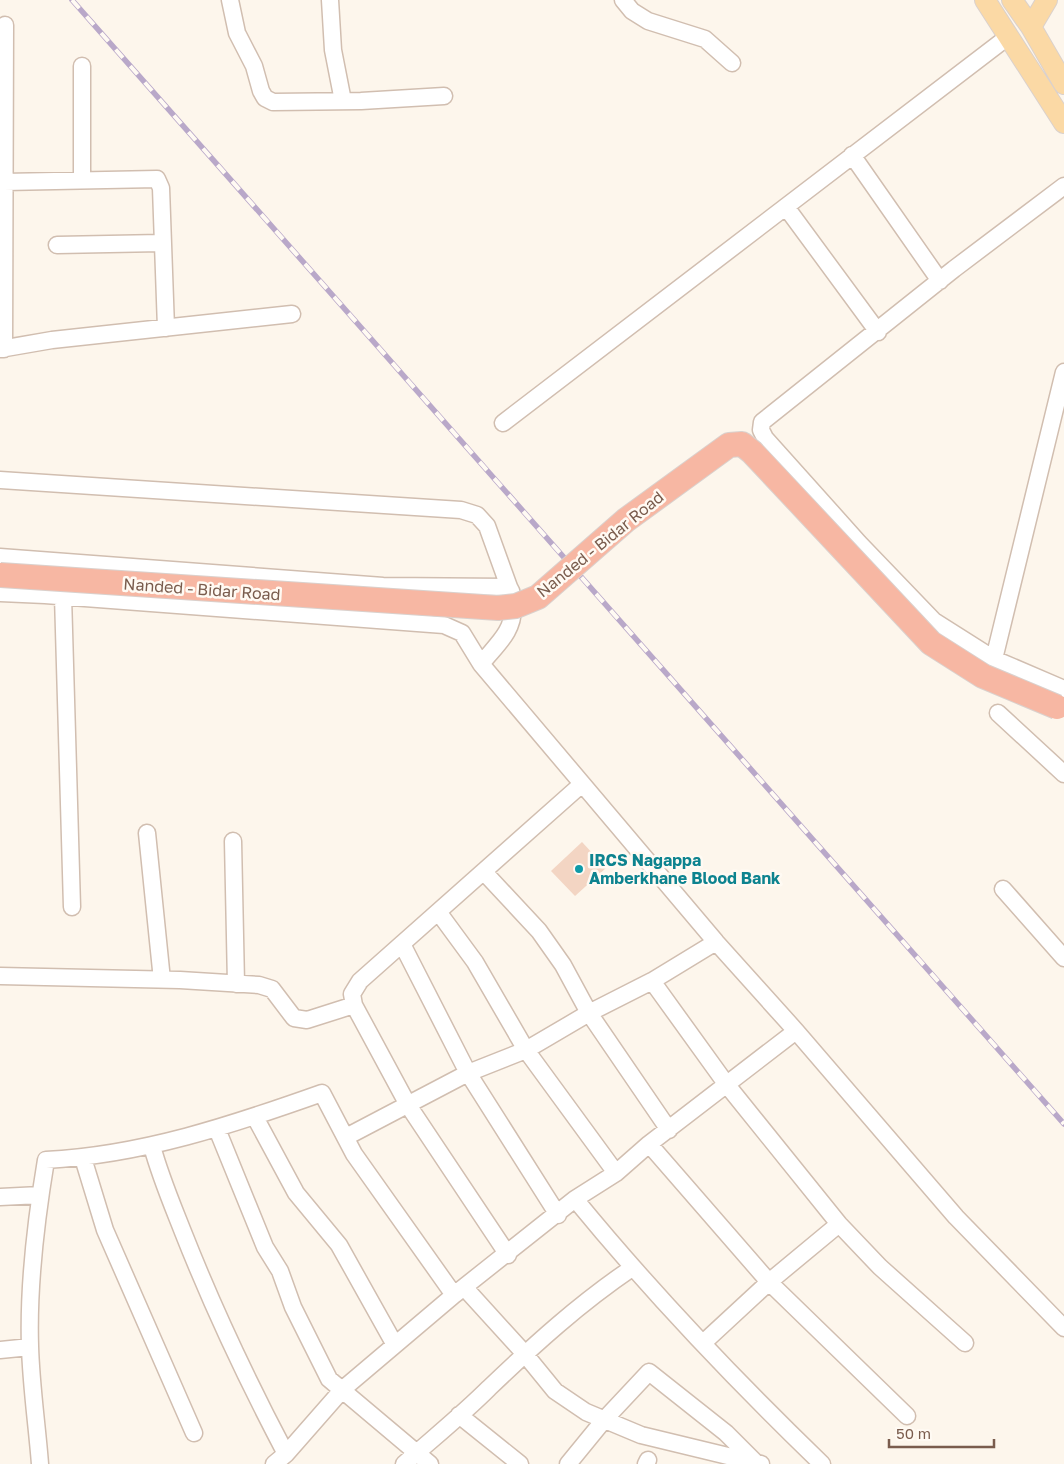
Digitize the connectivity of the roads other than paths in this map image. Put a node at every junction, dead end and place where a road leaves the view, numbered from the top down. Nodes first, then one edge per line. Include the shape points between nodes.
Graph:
1 (230, 0) edge
2 (330, 0) edge
3 (623, 0) edge
4 (985, 0) edge
5 (1012, 0) edge
6 (1047, 0) edge
7 (5, 25) dead end
8 (1031, 27) junction
9 (1009, 36) junction
10 (732, 63) dead end
11 (82, 66) dead end
12 (1064, 84) edge
13 (444, 96) dead end
14 (343, 101) junction
15 (1064, 123) edge
16 (852, 155) junction
17 (82, 180) junction
18 (4, 182) junction
19 (1064, 186) edge
20 (786, 207) junction
21 (161, 243) junction
22 (57, 245) dead end
23 (940, 282) junction
24 (292, 314) dead end
25 (166, 328) junction
26 (878, 332) junction
27 (2, 349) edge
28 (1064, 372) edge
29 (503, 422) dead end
30 (0, 480) edge
31 (0, 557) edge
32 (0, 575) edge
33 (509, 587) junction
34 (0, 593) edge
35 (63, 596) junction
36 (994, 659) junction
37 (481, 664) junction
38 (1060, 698) edge
39 (998, 713) dead end
40 (1064, 774) edge
41 (582, 784) junction
42 (147, 833) dead end
43 (234, 841) dead end
44 (484, 872) junction
45 (1003, 889) dead end
46 (72, 907) dead end
47 (440, 913) junction
48 (716, 942) junction
49 (402, 944) junction
50 (1064, 958) edge
51 (0, 976) edge
52 (162, 980) junction
53 (652, 981) junction
54 (236, 984) junction
55 (354, 1005) junction
56 (588, 1013) junction
57 (796, 1031) junction
58 (526, 1050) junction
59 (468, 1074) junction
60 (727, 1085) junction
61 (408, 1105) junction
62 (255, 1117) junction
63 (217, 1129) junction
64 (669, 1130) junction
65 (346, 1137) junction
66 (649, 1144) junction
67 (152, 1146) junction
68 (83, 1158) junction
69 (616, 1173) junction
70 (40, 1195) junction
71 (0, 1197) edge
72 (575, 1199) junction
73 (558, 1215) junction
74 (839, 1224) junction
75 (508, 1255) junction
76 (632, 1268) junction
77 (769, 1282) junction
78 (459, 1291) junction
79 (1064, 1328) edge
80 (703, 1343) junction
81 (964, 1343) dead end
82 (394, 1345) junction
83 (30, 1347) junction
84 (0, 1350) edge
85 (524, 1353) junction
86 (343, 1388) junction
87 (459, 1415) junction
88 (907, 1416) dead end
89 (604, 1420) junction
90 (194, 1433) dead end
91 (418, 1452) junction
92 (280, 1459) edge
93 (759, 1463) edge
94 (40, 1464) edge
95 (404, 1464) edge
96 (430, 1464) edge
97 (520, 1464) edge
98 (568, 1464) edge
99 (822, 1464) edge

1 - 14 street via 237,33 254,66 265,98 286,103
2 - 14 street via 333,50
3 - 10 street via 648,22 705,39
4 - 9 main road
5 - 8 main road
6 - 8 main road
7 - 18 street
8 - 12 main road
9 - 15 main road
9 - 16 street
11 - 17 street
13 - 14 street
16 - 20 street
16 - 23 street
17 - 18 street
17 - 21 street via 157,179 161,188
18 - 27 street
19 - 23 street
20 - 26 street
20 - 29 street
21 - 22 street
21 - 25 street
23 - 26 street
24 - 25 street
25 - 27 street via 52,340
26 - 36 street via 762,422 761,430 859,543 934,621
28 - 36 street
30 - 33 street via 461,510 477,515 487,526
31 - 33 street via 382,586
32 - 38 highway, Nanded - Bidar Road, bridge via 360,600 498,608 516,606 538,597 626,520 729,445 742,444 931,643 983,676
33 - 37 street via 513,621
34 - 35 street
35 - 37 street via 444,625 462,633
35 - 46 street
36 - 38 street
37 - 41 street
39 - 40 street
41 - 44 street
41 - 48 street
42 - 52 street
43 - 54 street
44 - 47 street
44 - 56 street via 539,931 563,965
45 - 50 street
47 - 49 street
47 - 58 street via 475,962
48 - 53 street
48 - 57 street
49 - 55 street via 360,981 352,994
49 - 59 street
51 - 52 street
52 - 54 street
53 - 56 street
53 - 60 street
54 - 55 street via 272,989 294,1018 307,1020
55 - 61 street
56 - 58 street
56 - 64 street
57 - 60 street
57 - 79 street via 956,1217
58 - 59 street
58 - 69 street
59 - 61 street
59 - 73 street
60 - 64 street
60 - 74 street
61 - 65 street
61 - 75 street
62 - 63 street
62 - 65 street via 322,1093
62 - 82 street via 296,1193 339,1245
63 - 67 street
63 - 86 street via 265,1247 280,1270 293,1307 329,1379
64 - 66 street
65 - 78 street via 354,1154
66 - 69 street
66 - 77 street
67 - 68 street
67 - 92 street via 195,1263
68 - 70 street via 46,1160
68 - 90 street via 105,1230
69 - 72 street
70 - 71 street
70 - 83 street via 30,1304
72 - 73 street
72 - 76 street
73 - 75 street
74 - 77 street
74 - 81 street via 880,1267
75 - 78 street
76 - 80 street
76 - 85 street via 601,1289
77 - 80 street
77 - 88 street
78 - 82 street
78 - 85 street
80 - 99 street
82 - 86 street
83 - 84 street
83 - 94 street
85 - 87 street
85 - 89 street via 555,1391
86 - 91 street
86 - 92 street
87 - 91 street
87 - 97 street
89 - 93 street via 641,1435
89 - 93 street via 649,1372
89 - 98 street
91 - 95 street
91 - 96 street

